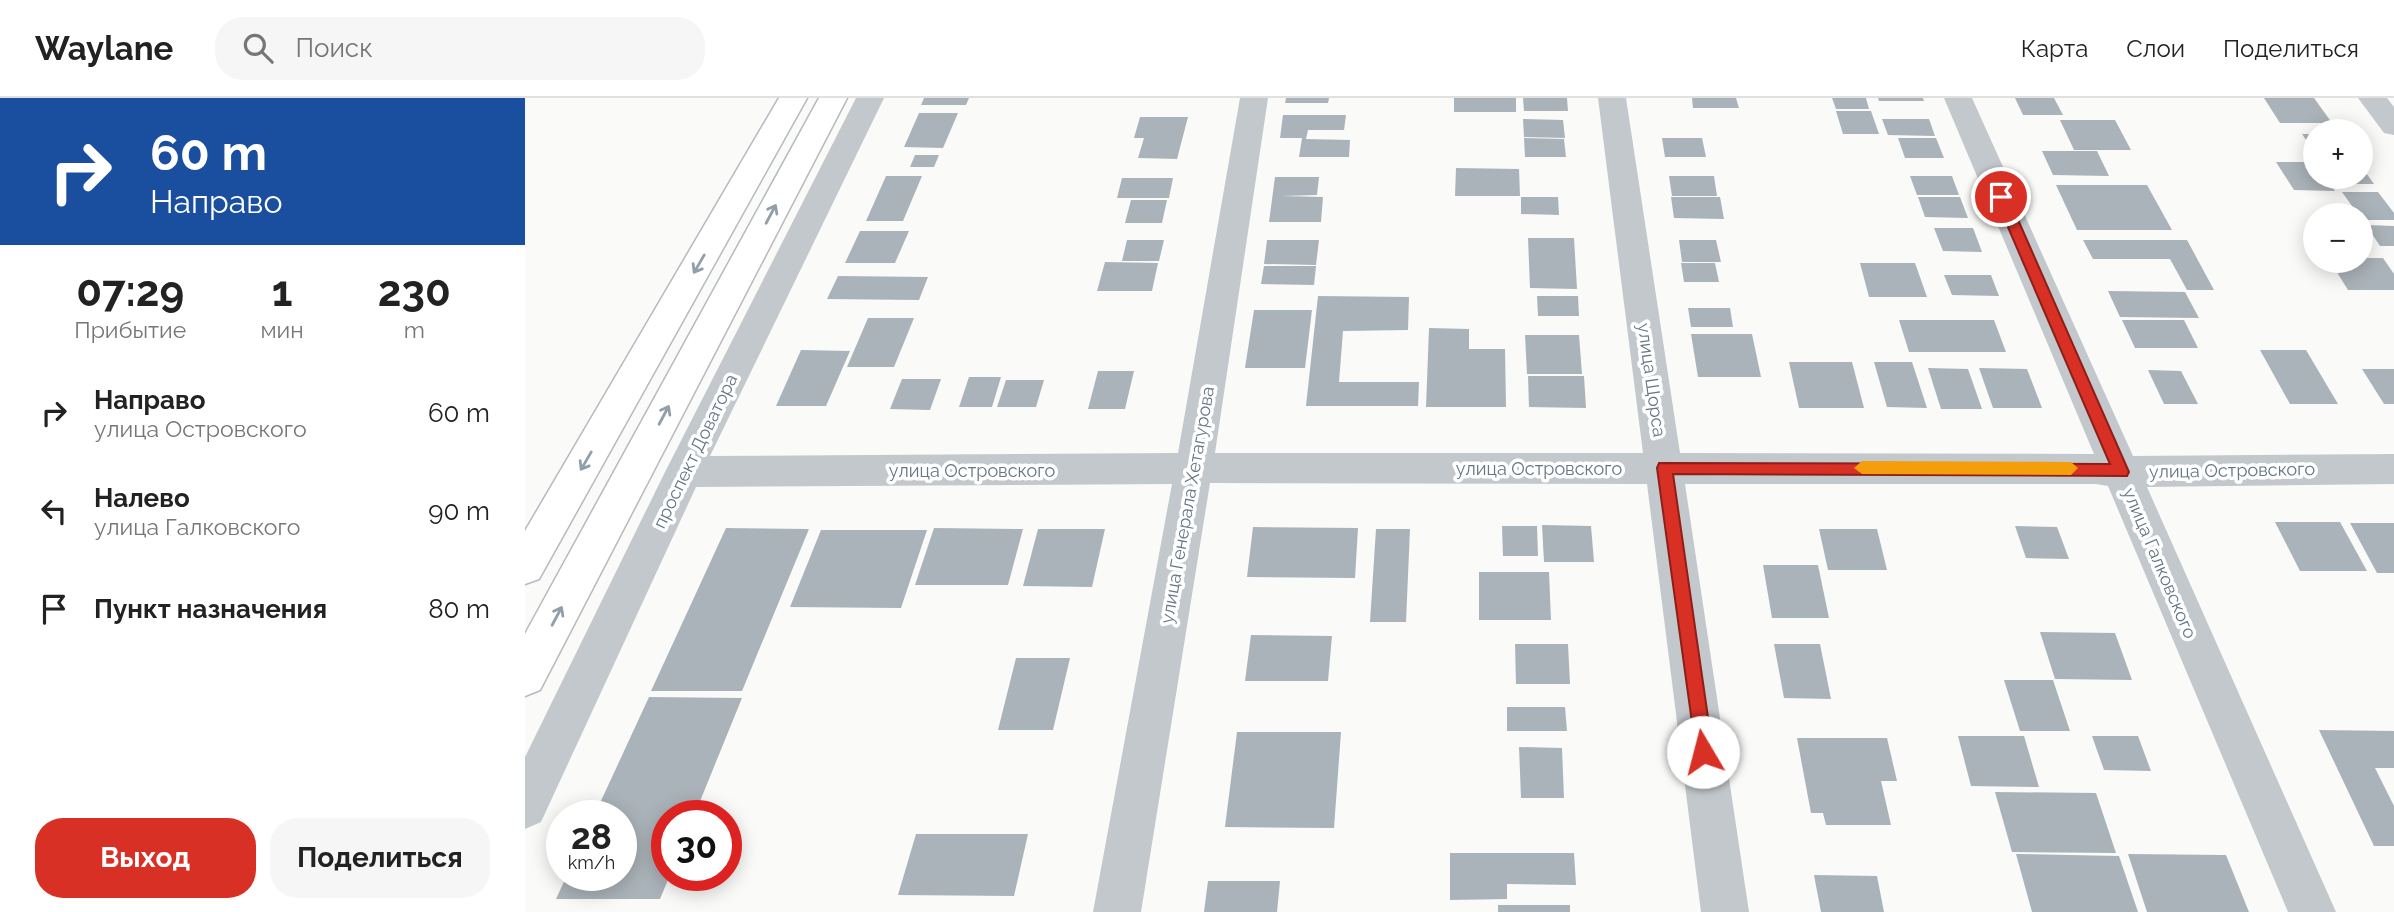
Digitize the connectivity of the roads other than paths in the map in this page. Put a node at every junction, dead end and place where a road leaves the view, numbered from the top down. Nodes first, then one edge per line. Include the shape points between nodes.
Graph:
1 (793, 98) edge
2 (833, 98) edge
3 (870, 98) edge
4 (1254, 98) edge
5 (1612, 98) edge
6 (1958, 98) edge
7 (2372, 98) edge
8 (2394, 126) edge
9 (1194, 468) junction
10 (1665, 468) junction
11 (2394, 469) edge
12 (684, 472) junction
13 (2121, 472) junction
14 (525, 567) edge
15 (525, 676) edge
16 (525, 806) edge
17 (1117, 912) edge
18 (1725, 912) edge
19 (2312, 912) edge

1 -> 14 main road
15 -> 2 main road
3 - 12 street, проспект Доватора
4 - 9 street, улица Генерала Хетагурова
5 - 10 street, улица Щорса
6 - 13 street, улица Галковского
7 - 8 street
9 - 10 street, улица Островского
9 - 12 street, улица Островского
9 - 17 street, улица Генерала Хетагурова
10 - 13 street, улица Островского via 2096,468
10 - 18 street, улица Щорса
11 - 13 street, улица Островского
12 - 16 street, проспект Доватора
13 - 19 street, улица Галковского

